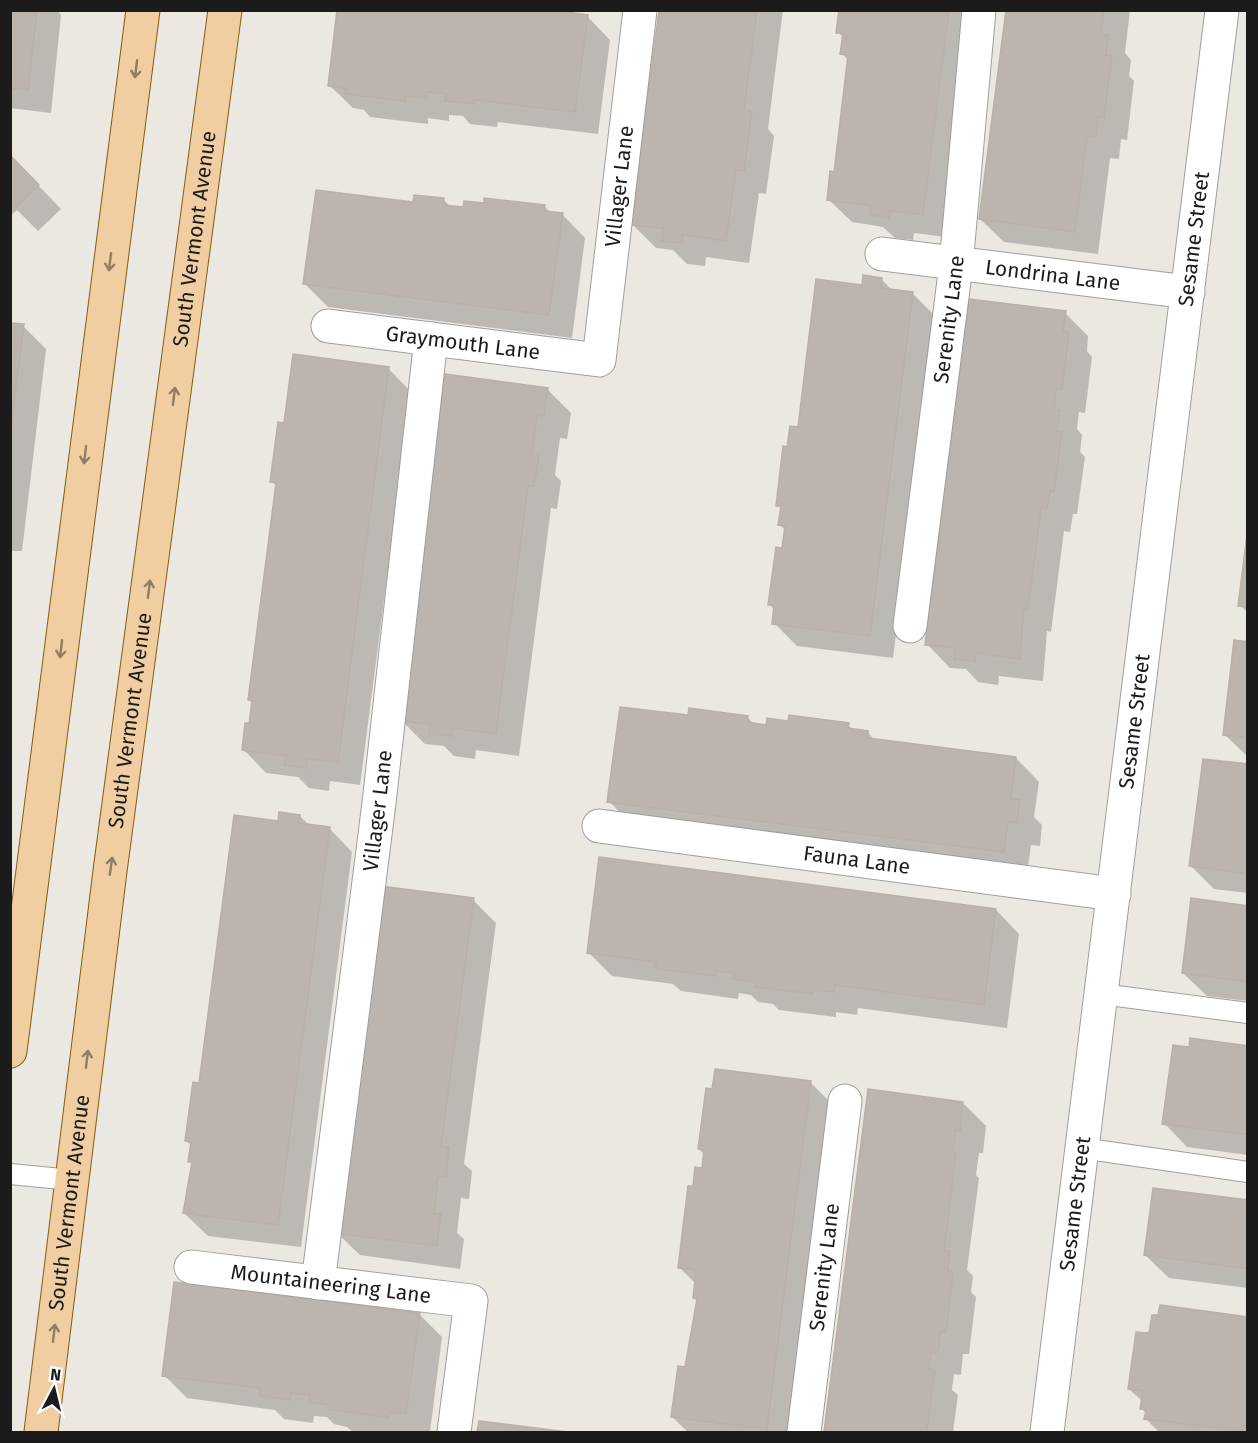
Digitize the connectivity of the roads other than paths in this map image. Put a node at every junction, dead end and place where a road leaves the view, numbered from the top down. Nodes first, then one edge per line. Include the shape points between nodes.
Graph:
1 (143, 10) edge
2 (225, 10) edge
3 (640, 10) edge
4 (979, 10) edge
5 (1222, 10) edge
6 (882, 254) dead end
7 (956, 265) junction
8 (1188, 292) junction
9 (328, 326) dead end
10 (431, 339) junction
11 (599, 360) joint
12 (910, 626) dead end
13 (599, 826) dead end
14 (1114, 894) junction
15 (1101, 994) junction
16 (1248, 1013) edge
17 (10, 1051) edge
18 (845, 1101) dead end
19 (1081, 1148) junction
20 (1248, 1172) edge
21 (10, 1174) edge
22 (72, 1180) junction
23 (191, 1267) dead end
24 (318, 1283) junction
25 (41, 1432) edge
26 (454, 1432) edge
27 (804, 1432) edge
28 (1047, 1432) edge

1 -> 17 main road
22 -> 2 main road, South Vermont Avenue
3 - 11 street, Villager Lane
4 - 7 street, Serenity Lane
5 - 8 street, Sesame Street
6 - 7 street, Londrina Lane
7 - 8 street, Londrina Lane
7 - 12 street, Serenity Lane
8 - 14 street, Sesame Street
9 - 10 street, Graymouth Lane
10 - 11 street, Graymouth Lane
10 - 24 street, Villager Lane via 379,803
13 - 14 street, Fauna Lane
14 - 15 street, Sesame Street
15 - 16 lane
15 - 19 street, Sesame Street
18 - 27 street, Serenity Lane
19 - 20 lane
19 - 28 street, Sesame Street
21 - 22 lane
25 -> 22 main road, South Vermont Avenue
23 - 24 street, Mountaineering Lane
24 - 26 street, Mountaineering Lane via 471,1300

